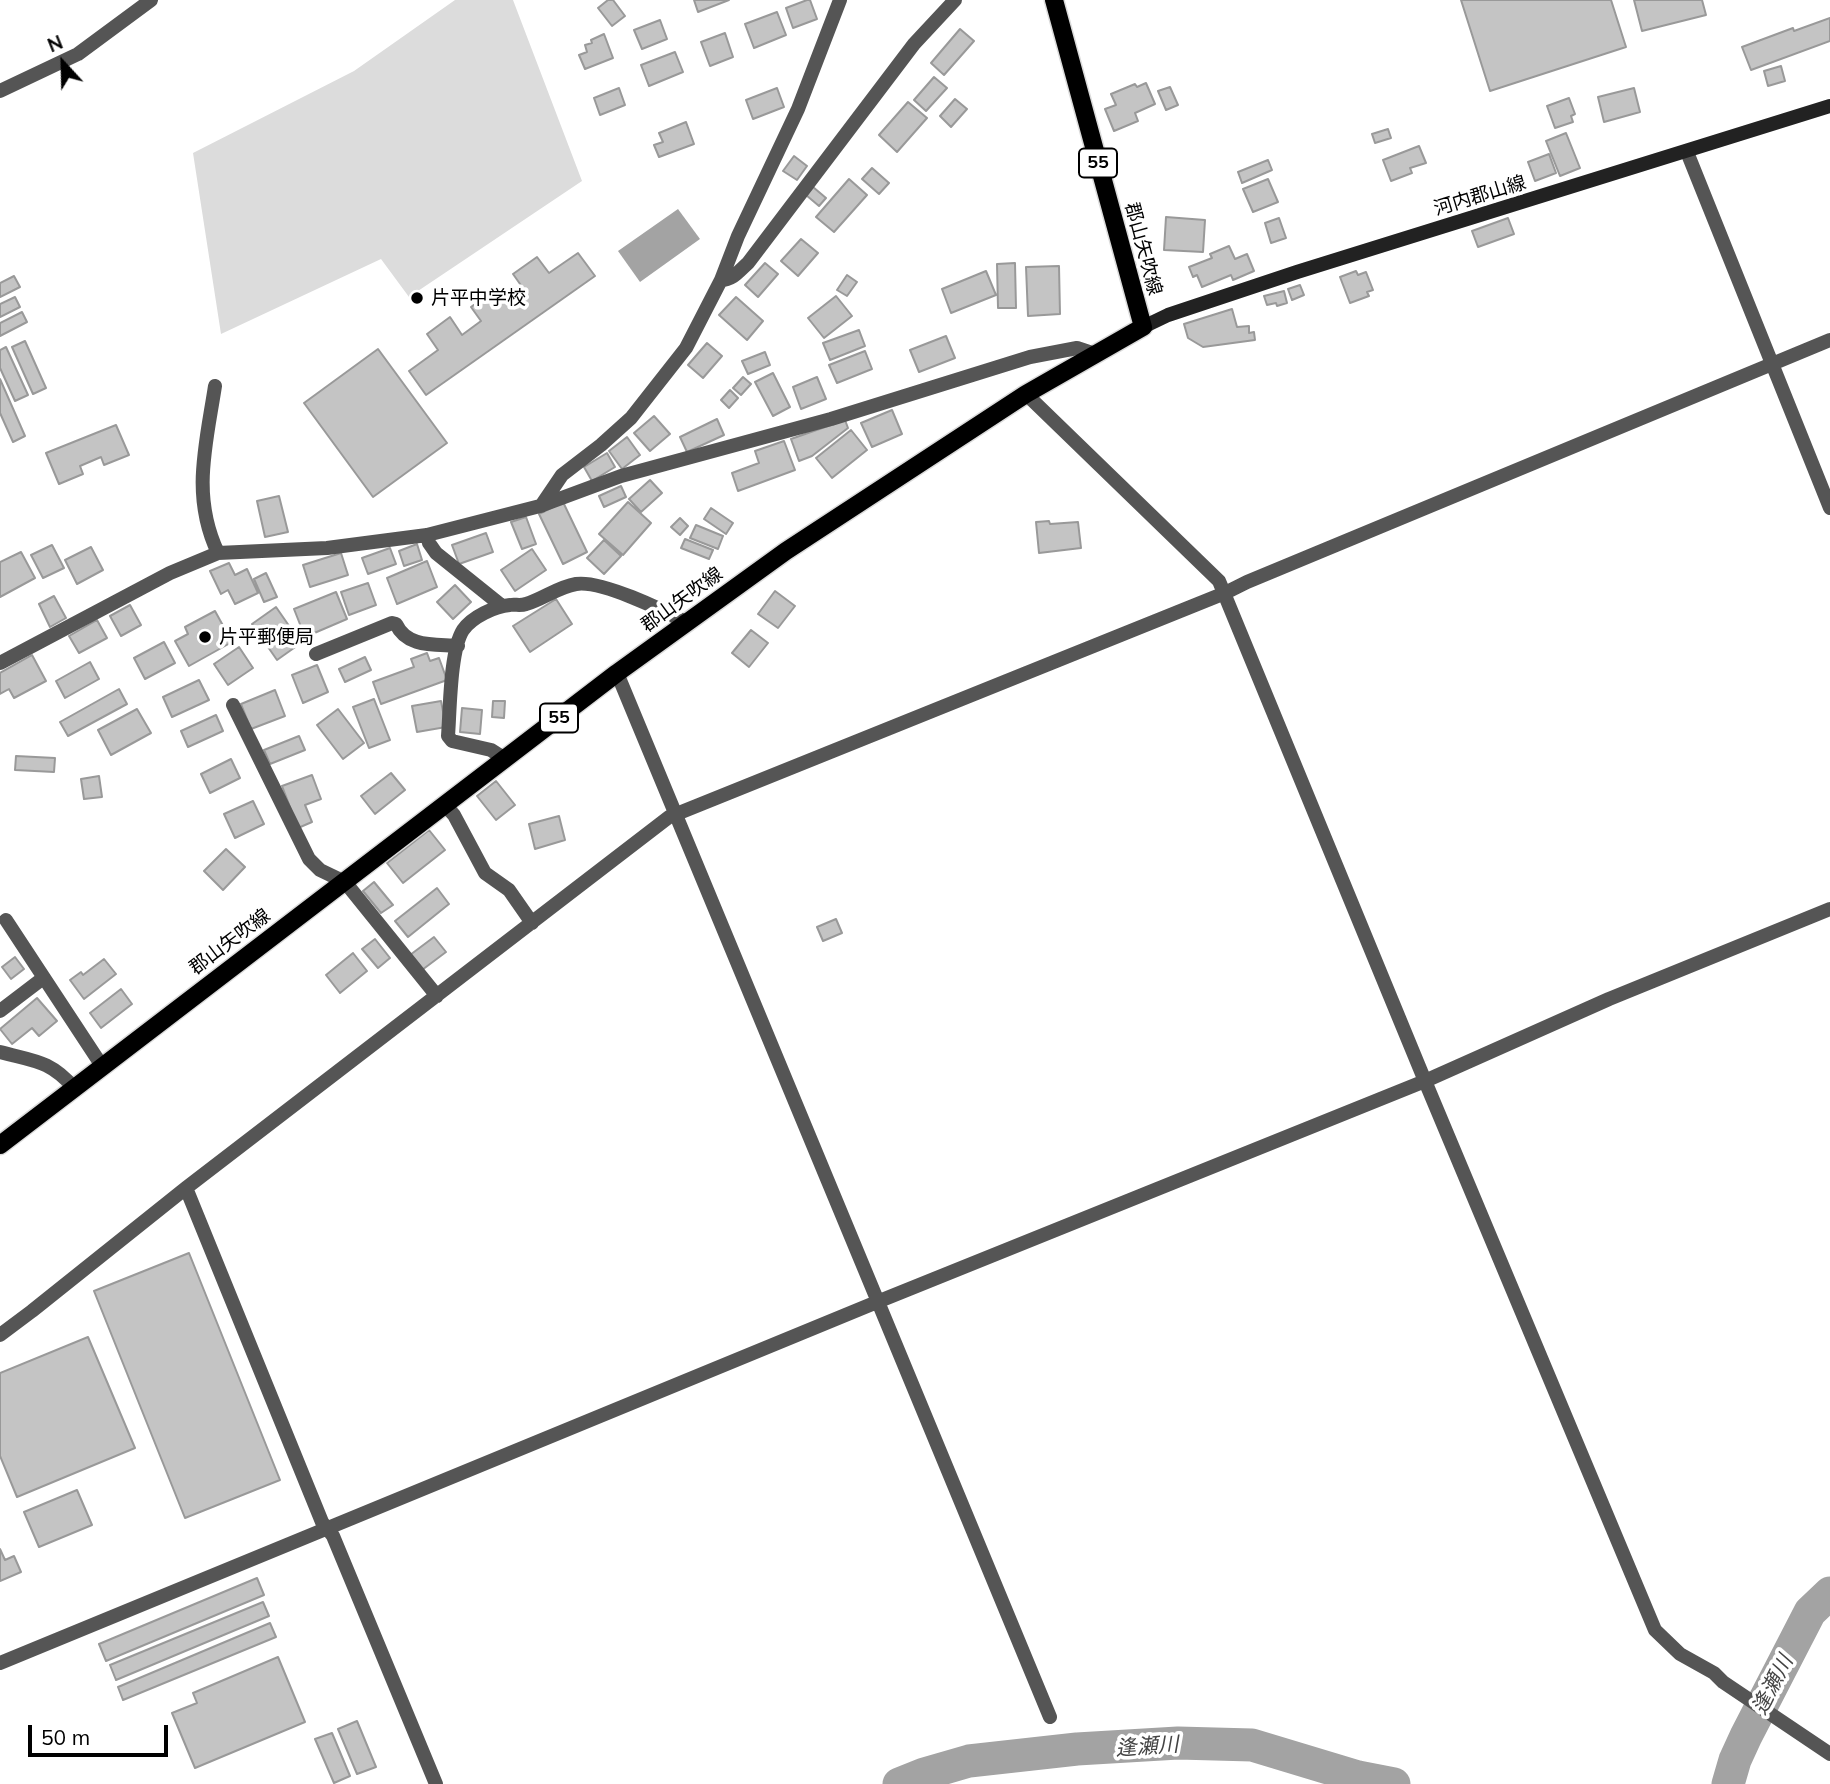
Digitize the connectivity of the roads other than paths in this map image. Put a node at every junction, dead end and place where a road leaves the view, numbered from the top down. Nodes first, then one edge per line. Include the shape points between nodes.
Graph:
1 (151, 0) edge
2 (840, 0) edge
3 (955, 0) edge
4 (1054, 0) edge
5 (0, 91) edge
6 (1830, 106) edge
7 (1687, 152) junction
8 (721, 280) junction
9 (1143, 327) junction
10 (1830, 340) edge
11 (1095, 354) junction
12 (1771, 363) junction
13 (215, 386) dead end
14 (1026, 394) junction
15 (540, 506) junction
16 (1830, 508) edge
17 (427, 535) junction
18 (218, 553) junction
19 (1225, 593) junction
20 (502, 606) junction
21 (687, 623) junction
22 (458, 646) junction
23 (316, 654) dead end
24 (0, 663) edge
25 (617, 673) junction
26 (233, 705) dead end
27 (505, 760) junction
28 (446, 805) junction
29 (677, 813) junction
30 (345, 882) junction
31 (1830, 909) edge
32 (6, 920) dead end
33 (532, 923) junction
34 (42, 979) junction
35 (437, 996) junction
36 (0, 1011) edge
37 (0, 1052) edge
38 (102, 1066) junction
39 (1425, 1081) junction
40 (74, 1088) junction
41 (0, 1145) edge
42 (186, 1188) junction
43 (877, 1302) junction
44 (0, 1335) edge
45 (329, 1529) junction
46 (0, 1663) edge
47 (1050, 1717) dead end
48 (1830, 1754) edge
49 (436, 1784) edge

1 - 5 street via 78,54
2 - 8 street via 798,109
3 - 8 street via 914,44 748,263 735,276
4 - 9 main road, 郡山矢吹線 / 55
6 - 7 main road, 河内郡山線
7 - 9 main road, 河内郡山線 via 1297,272
7 - 12 street
8 - 15 street via 686,348 631,418 562,475
9 - 11 main road, 郡山矢吹線 / 55
10 - 12 street
11 - 14 main road, 郡山矢吹線 / 55
11 - 15 street via 1077,348 1030,357 621,477
12 - 16 street
12 - 19 street
13 - 18 street via 201,481 208,533
14 - 19 street via 1219,581
14 - 21 main road, 郡山矢吹線 / 55 via 786,551
15 - 17 street
17 - 18 street via 327,548
17 - 20 street via 436,553
18 - 24 street via 170,573
19 - 29 street
19 - 39 street
20 - 21 street via 523,605 577,583 588,584 659,607
20 - 22 street via 470,623
21 - 25 main road, 郡山矢吹線 / 55
22 - 23 street via 407,639 392,622
22 - 27 street via 448,736 452,741 491,750
25 - 27 main road, 郡山矢吹線 / 55
25 - 29 street
26 - 30 street via 309,859
27 - 28 main road, 郡山矢吹線 / 55
28 - 30 main road, 郡山矢吹線 / 55
28 - 33 street via 485,873 509,890
29 - 33 street
29 - 43 street
30 - 35 street
30 - 38 main road, 郡山矢吹線 / 55
31 - 39 street via 1609,999
32 - 34 street
33 - 35 street
34 - 36 street
34 - 38 street
35 - 42 street
37 - 40 street via 45,1063
38 - 40 main road, 郡山矢吹線 / 55
39 - 43 street
39 - 48 street via 1655,1630 1680,1654
40 - 41 main road, 郡山矢吹線 / 55
42 - 44 street
42 - 45 street via 321,1522
43 - 45 street
43 - 47 street
45 - 46 street
45 - 49 street

